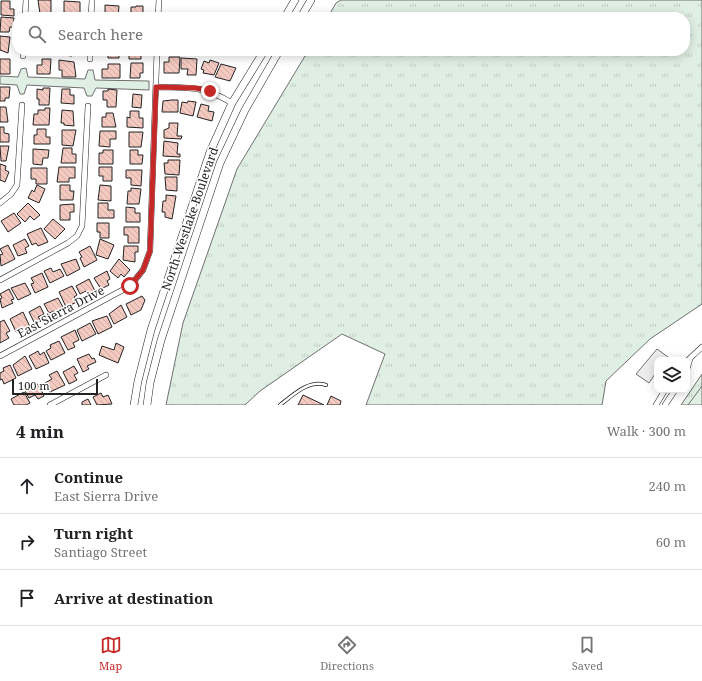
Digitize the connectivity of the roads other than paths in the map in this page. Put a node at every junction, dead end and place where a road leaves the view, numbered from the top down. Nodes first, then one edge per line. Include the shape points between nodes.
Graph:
1 (26, 0) edge
2 (92, 0) edge
3 (159, 0) edge
4 (295, 0) edge
5 (311, 0) edge
6 (25, 12) edge
7 (91, 12) edge
8 (158, 12) edge
9 (288, 12) edge
10 (304, 12) edge
11 (157, 56) edge
12 (261, 56) edge
13 (276, 56) edge
14 (156, 87) junction
15 (232, 103) junction
16 (22, 105) dead end
17 (88, 106) dead end
18 (0, 203) edge
19 (0, 280) edge
20 (702, 347) edge
21 (0, 356) edge
22 (690, 359) edge
23 (106, 375) dead end
24 (326, 385) dead end
25 (663, 393) edge
26 (672, 393) edge
27 (675, 393) edge
28 (670, 397) junction
29 (50, 405) edge
30 (134, 405) edge
31 (147, 405) edge
32 (280, 405) edge
33 (656, 405) edge
34 (665, 405) edge

1 - 6 street
2 - 7 street
3 - 8 street
4 - 9 main road
5 - 10 main road
11 - 14 street, East Sierra Drive
12 - 15 main road, North Westlake Boulevard
13 - 31 main road, North Westlake Boulevard via 239,120 217,169 161,340
14 - 15 street via 204,89
14 - 21 street, East Sierra Drive via 150,251 143,270 130,286
15 - 30 main road, North Westlake Boulevard via 198,185 151,330
16 - 18 street via 17,184 11,194
17 - 19 street via 82,226 68,243
20 - 22 street
23 - 29 street
24 - 32 lane via 318,382 310,384
25 - 33 street
26 - 28 street
27 - 28 street
28 - 34 street

